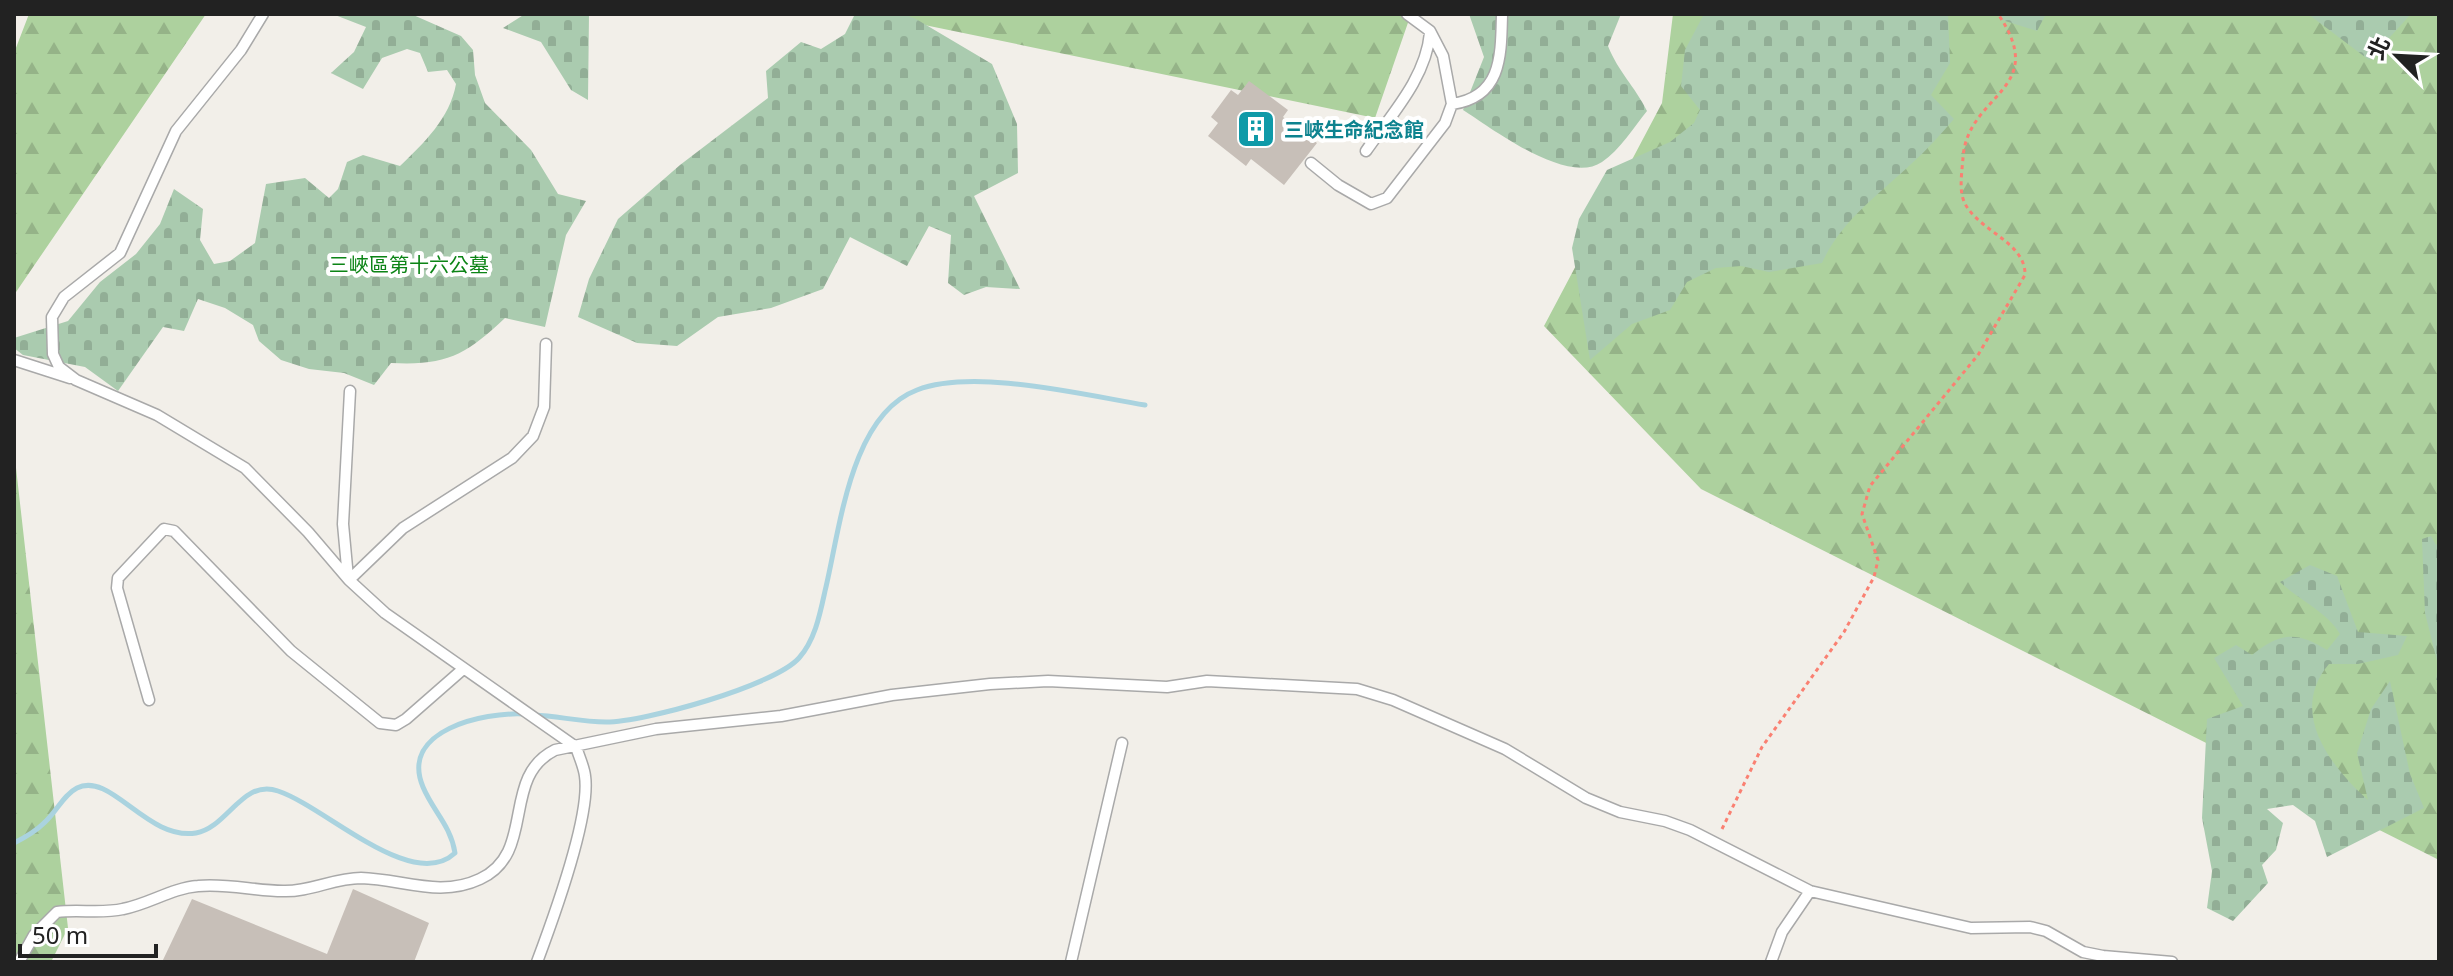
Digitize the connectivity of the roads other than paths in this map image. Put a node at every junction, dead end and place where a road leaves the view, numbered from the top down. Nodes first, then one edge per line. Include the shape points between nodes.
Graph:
1 (263, 14) edge
2 (1407, 14) edge
3 (1502, 14) edge
4 (1430, 31) junction
5 (1452, 104) junction
6 (1366, 151) dead end
7 (1311, 163) dead end
8 (546, 344) dead end
9 (14, 360) edge
10 (76, 380) junction
11 (350, 391) dead end
12 (349, 580) junction
13 (462, 670) junction
14 (149, 700) dead end
15 (1122, 743) dead end
16 (576, 747) junction
17 (1810, 891) junction
18 (19, 962) edge
19 (537, 962) edge
20 (1071, 962) edge
21 (1771, 962) edge
22 (2172, 962) edge

1 - 10 lane via 176,131 120,253 81,280 52,317 53,354 59,367
2 - 4 lane
3 - 5 lane via 1501,55 1490,85 1471,101
4 - 5 lane via 1443,56
4 - 6 lane via 1417,77
5 - 7 lane via 1445,123 1387,198 1371,204 1357,198
8 - 12 lane via 544,407 533,436 512,458 403,528
9 - 10 lane
10 - 12 lane via 157,415 245,468
11 - 12 lane via 343,524
12 - 13 lane
13 - 14 lane via 406,719 396,725 380,723 291,651 174,531 164,529 118,578 117,588
13 - 16 lane
15 - 20 lane
16 - 17 lane via 656,729 990,684 1315,684 1393,700 1505,749 1586,798 1665,821
16 - 18 lane via 540,757 529,770 509,852 481,878 441,888 364,878 282,892 197,886 122,910 57,912 34,935
16 - 19 lane via 585,777 584,805 558,906
17 - 21 lane via 1782,932
17 - 22 lane via 1971,928 2030,927 2103,956

